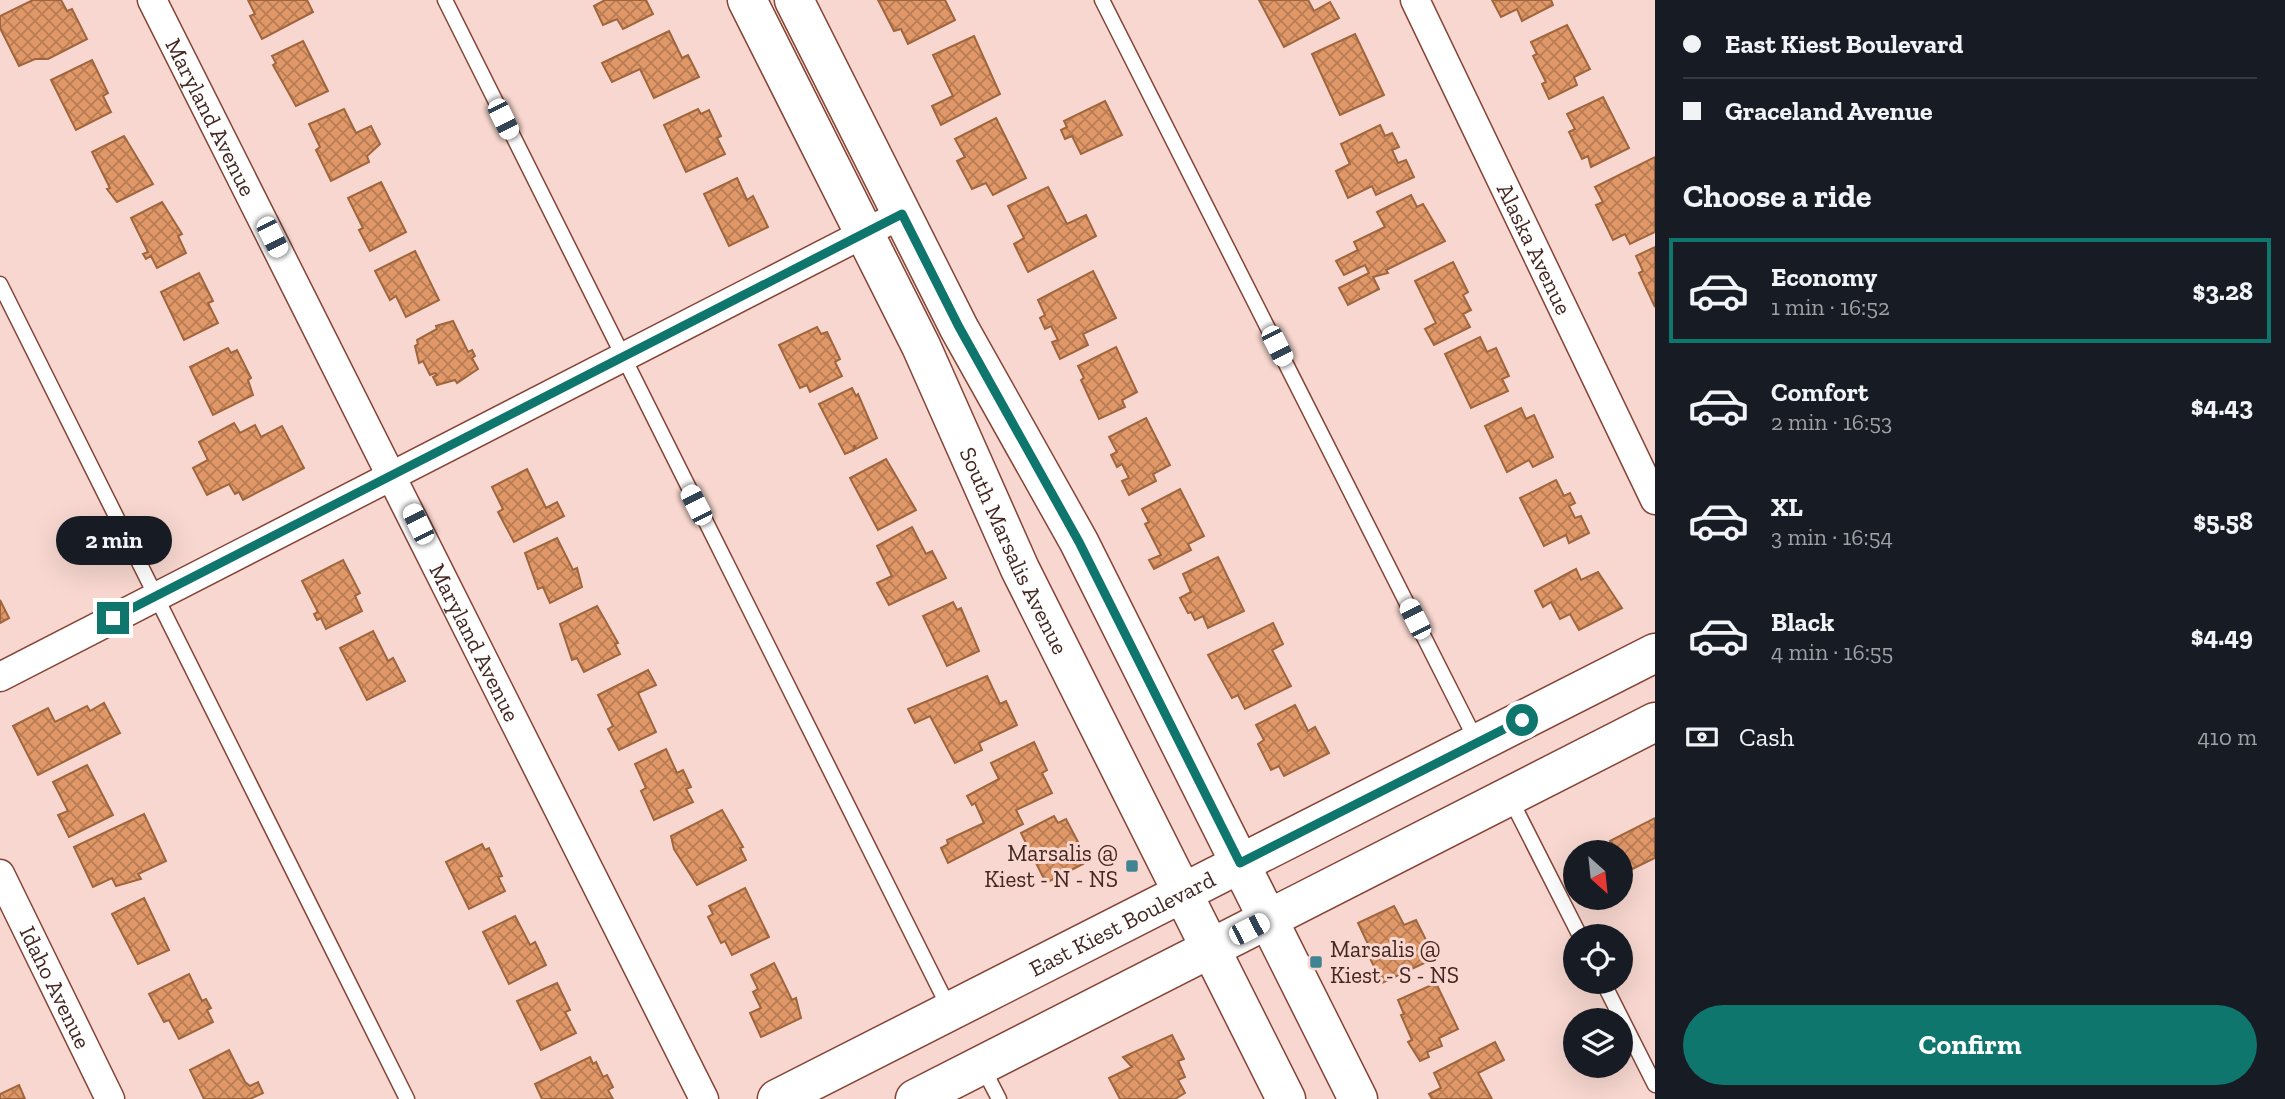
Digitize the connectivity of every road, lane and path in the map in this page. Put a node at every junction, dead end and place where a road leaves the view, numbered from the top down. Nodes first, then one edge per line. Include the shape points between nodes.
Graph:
1 (152, 0) edge
2 (445, 0) edge
3 (747, 0) edge
4 (794, 0) edge
5 (1102, 0) edge
6 (1415, 0) edge
7 (902, 214) junction
8 (865, 233) junction
9 (0, 284) edge
10 (621, 356) junction
11 (393, 475) junction
12 (1655, 500) edge
13 (158, 594) junction
14 (1655, 653) edge
15 (0, 677) edge
16 (1655, 722) edge
17 (1478, 743) junction
18 (1509, 796) junction
19 (1240, 863) junction
20 (0, 874) edge
21 (1182, 892) junction
22 (1268, 919) junction
23 (1574, 924) edge
24 (1211, 948) junction
25 (1609, 994) edge
26 (950, 1010) junction
27 (982, 1065) junction
28 (1655, 1085) edge
29 (110, 1099) edge
30 (407, 1099) edge
31 (704, 1099) edge
32 (777, 1099) edge
33 (915, 1099) edge
34 (999, 1099) edge
35 (1286, 1099) edge
36 (1358, 1099) edge

1 - 11 street, Maryland Avenue
2 - 10 lane
3 - 8 main road, South Marsalis Avenue
4 - 7 main road
5 - 17 lane
6 - 12 street, Alaska Avenue
7 - 8 street
7 - 19 main road via 959,327 1079,542
8 - 10 street
8 - 21 main road, South Marsalis Avenue via 921,345 1020,569
9 - 13 lane
10 - 11 street
10 - 26 lane
11 - 13 street
11 - 31 street, Maryland Avenue
13 - 15 street
13 - 30 lane
14 - 17 main road, East Kiest Boulevard
16 - 18 main road
17 - 19 main road, East Kiest Boulevard
18 - 22 main road
18 - 23 lane
19 - 21 main road, East Kiest Boulevard
19 - 22 main road
20 - 29 street, Idaho Avenue
21 - 24 main road, South Marsalis Avenue
21 - 26 main road, East Kiest Boulevard
22 - 24 main road
22 - 36 main road
24 - 27 main road
24 - 35 main road, South Marsalis Avenue
25 - 28 lane
26 - 32 main road, East Kiest Boulevard
27 - 33 main road
27 - 34 lane

